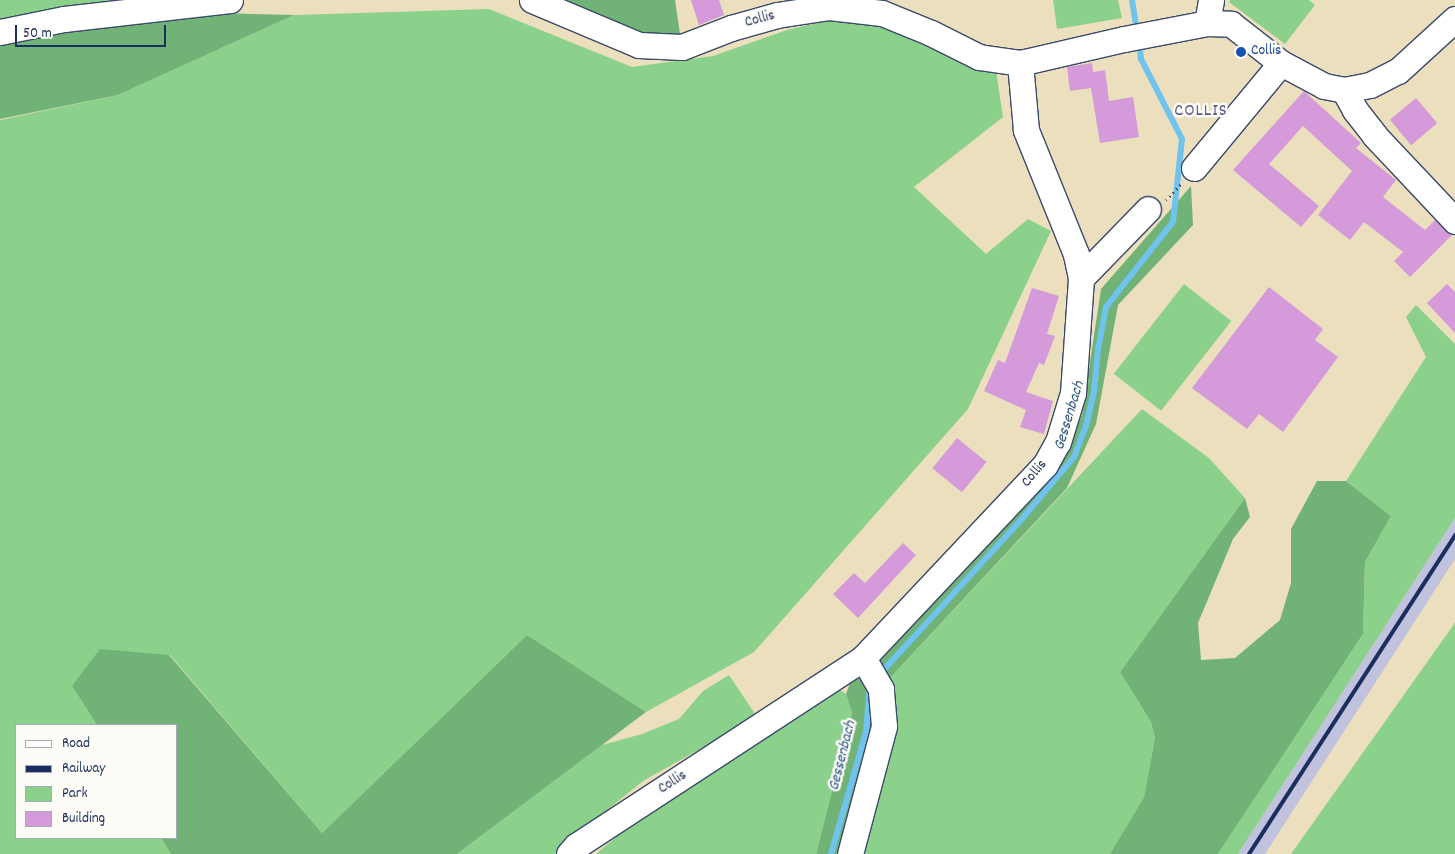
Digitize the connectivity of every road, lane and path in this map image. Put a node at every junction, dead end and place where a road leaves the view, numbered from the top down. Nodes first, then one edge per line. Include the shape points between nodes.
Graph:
1 (230, 0) edge
2 (532, 0) edge
3 (758, 10) edge
4 (1209, 12) edge
5 (1455, 20) edge
6 (0, 32) edge
7 (1020, 63) junction
8 (1281, 63) junction
9 (1344, 90) junction
10 (1188, 175) joint
11 (1156, 205) joint
12 (1455, 222) edge
13 (1081, 278) junction
14 (872, 672) junction
15 (569, 854) edge
16 (850, 854) edge

1 - 6 street via 64,19
2 - 3 street, Collis via 639,45 682,47 731,28
3 - 7 street, Collis via 829,7 882,14 979,57
4 - 7 street, Collis via 1162,32
4 - 8 street, Collis via 1231,24
5 - 9 street, Collis via 1398,71 1370,86
7 - 13 street, Collis via 1026,130 1076,254
8 - 9 street, Collis via 1324,86
8 - 10 street
9 - 12 street via 1375,136
10 - 11 path
11 - 13 street
13 - 14 street, Collis via 1073,393 1058,442 1045,464
14 - 15 street, Collis via 780,714 576,846
14 - 16 street via 884,726

